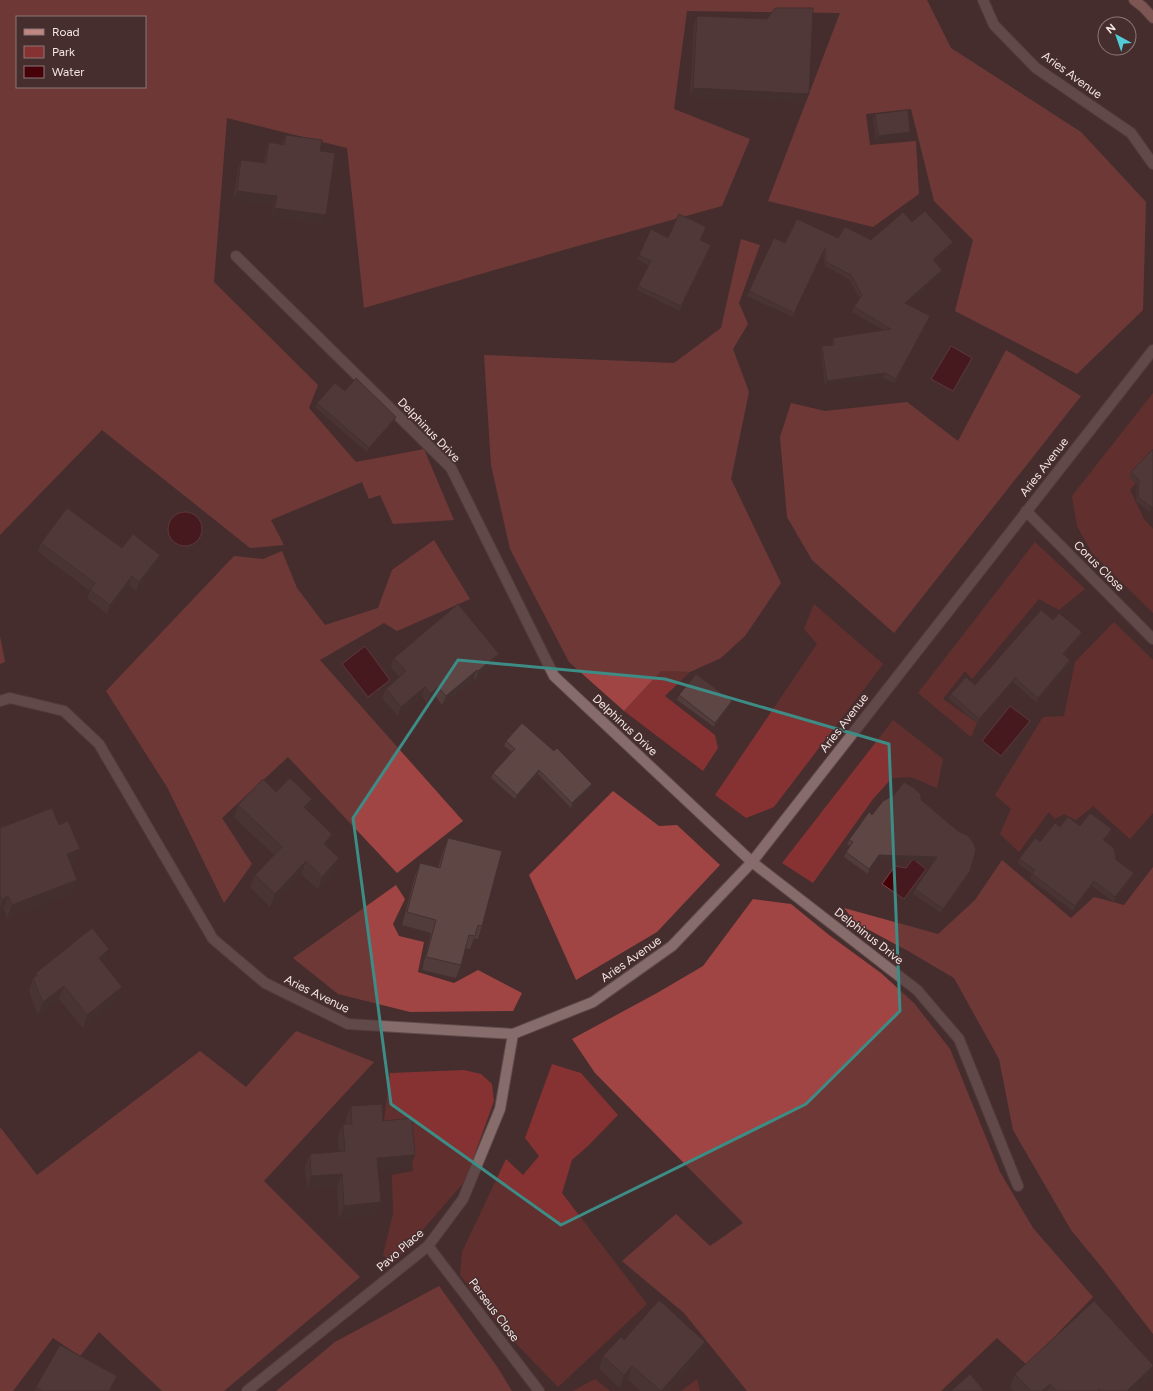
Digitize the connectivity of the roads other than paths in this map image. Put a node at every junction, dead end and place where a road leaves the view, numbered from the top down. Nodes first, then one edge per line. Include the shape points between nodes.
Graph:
1 (983, 0) edge
2 (1134, 0) edge
3 (1153, 18) edge
4 (1153, 164) edge
5 (236, 256) dead end
6 (1153, 350) edge
7 (1026, 511) junction
8 (1153, 639) edge
9 (0, 701) edge
10 (752, 862) junction
11 (513, 1034) junction
12 (1018, 1186) dead end
13 (428, 1246) junction
14 (247, 1391) edge
15 (539, 1391) edge

1 - 4 street, Aries Avenue via 994,25 1036,68 1131,133
2 - 3 main road via 1144,6
5 - 10 street, Delphinus Drive via 451,468 554,676
6 - 7 street, Aries Avenue
7 - 8 street, Corus Close
7 - 10 street, Aries Avenue
9 - 11 street, Aries Avenue via 10,698 64,711 100,744 213,939 265,983 348,1024
10 - 11 street, Aries Avenue via 672,946 593,1002
10 - 12 street, Delphinus Drive via 917,990 959,1039
11 - 13 street, Pavo Place via 500,1109 463,1199
13 - 14 street, Pavo Place
13 - 15 street, Perseus Close

